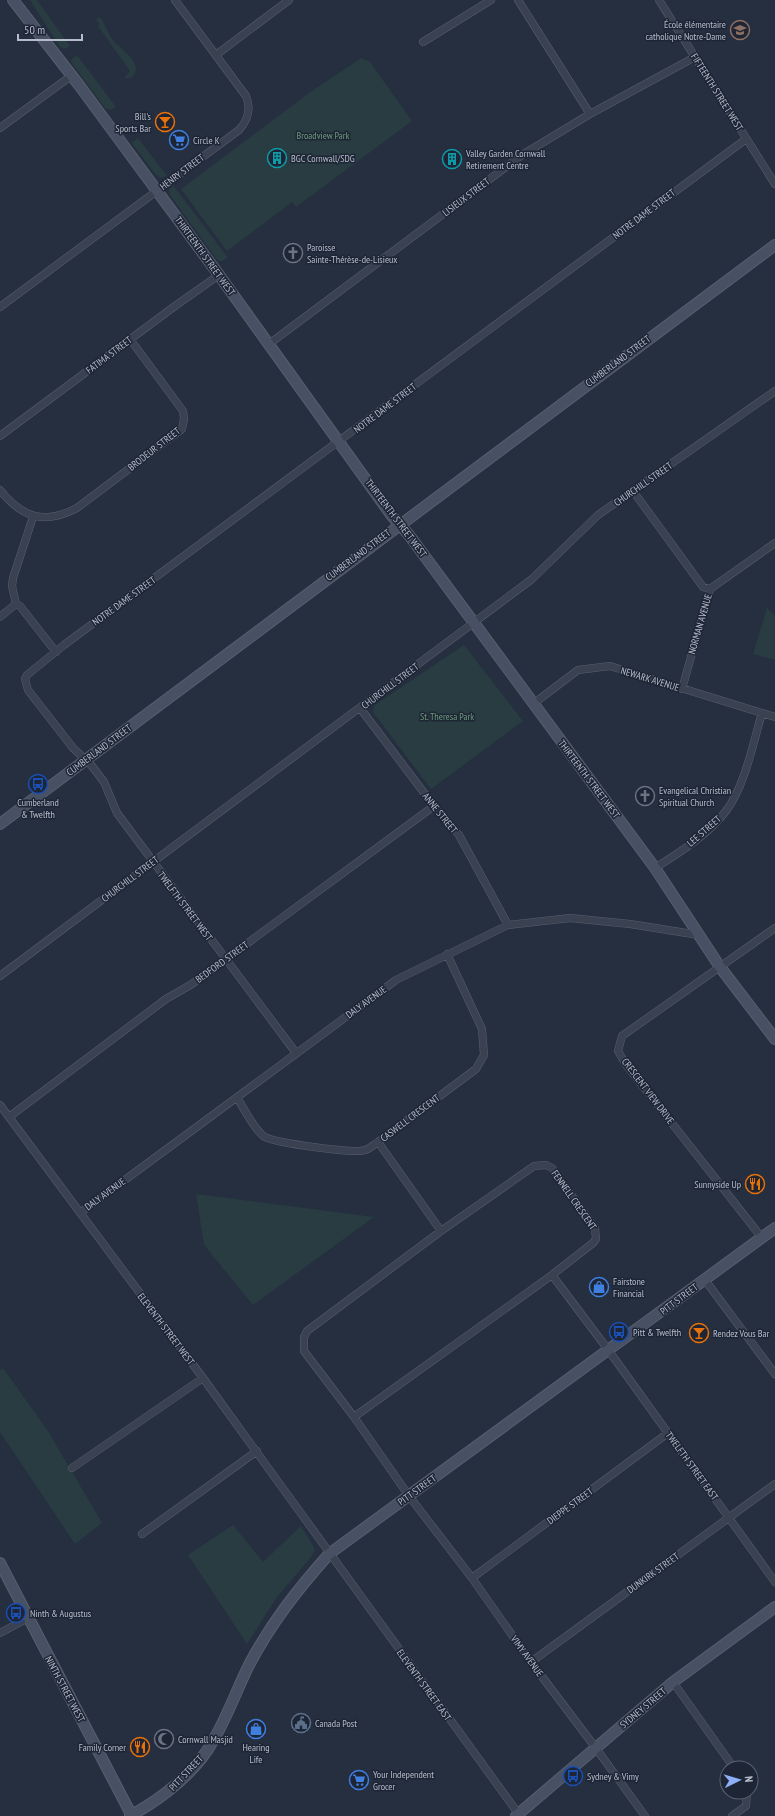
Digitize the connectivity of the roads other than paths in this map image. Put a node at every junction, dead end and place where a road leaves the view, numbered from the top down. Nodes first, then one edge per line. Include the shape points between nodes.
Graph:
1 (15, 0) edge
2 (175, 0) edge
3 (289, 0) edge
4 (491, 0) edge
5 (518, 0) edge
6 (659, 0) edge
7 (423, 42) dead end
8 (216, 55) junction
9 (695, 57) junction
10 (71, 76) junction
11 (590, 114) junction
12 (0, 128) edge
13 (746, 139) junction
14 (775, 184) edge
15 (157, 191) junction
16 (775, 244) edge
17 (219, 274) junction
18 (0, 307) edge
19 (130, 339) junction
20 (269, 344) junction
21 (775, 391) edge
22 (0, 436) edge
23 (340, 442) junction
24 (0, 490) edge
25 (633, 491) junction
26 (33, 517) junction
27 (399, 524) junction
28 (775, 543) edge
29 (710, 589) junction
30 (16, 604) junction
31 (0, 617) edge
32 (473, 622) junction
33 (56, 652) junction
34 (25, 679) joint
35 (682, 689) junction
36 (533, 704) junction
37 (360, 708) junction
38 (762, 713) junction
39 (775, 717) edge
40 (85, 760) junction
41 (434, 806) junction
42 (0, 824) edge
43 (152, 862) junction
44 (655, 868) junction
45 (508, 925) junction
46 (775, 928) edge
47 (699, 935) junction
48 (447, 954) junction
49 (226, 960) junction
50 (720, 967) junction
51 (0, 976) edge
52 (775, 1039) edge
53 (296, 1053) junction
54 (237, 1097) junction
55 (0, 1105) edge
56 (9, 1117) junction
57 (378, 1142) junction
58 (80, 1213) junction
59 (775, 1228) edge
60 (441, 1231) junction
61 (762, 1238) junction
62 (552, 1275) junction
63 (705, 1280) junction
64 (609, 1351) junction
65 (775, 1374) edge
66 (203, 1378) junction
67 (354, 1417) junction
68 (668, 1433) junction
69 (257, 1451) junction
70 (72, 1468) dead end
71 (775, 1484) edge
72 (409, 1496) junction
73 (729, 1517) junction
74 (142, 1534) dead end
75 (329, 1554) junction
76 (0, 1563) edge
77 (472, 1578) junction
78 (775, 1582) edge
79 (775, 1606) edge
80 (28, 1618) junction
81 (0, 1633) edge
82 (531, 1662) junction
83 (673, 1682) junction
84 (596, 1747) junction
85 (728, 1760) edge
86 (746, 1800) edge
87 (518, 1815) edge
88 (131, 1816) edge
89 (645, 1816) edge
90 (732, 1816) edge

1 - 10 street, THIRTEENTH STREET WEST
2 - 8 street, HENRY STREET
3 - 8 street
4 - 7 street
5 - 11 street
6 - 9 street, FIFTEENTH STREET WEST
8 - 15 street, HENRY STREET via 246,96 249,109 246,120 239,130
9 - 11 street, LISIEUX STREET
9 - 13 street, FIFTEENTH STREET WEST
10 - 12 street
10 - 15 street, THIRTEENTH STREET WEST
11 - 20 street, LISIEUX STREET via 522,155
13 - 14 street, FIFTEENTH STREET WEST
13 - 23 street, NOTRE DAME STREET
15 - 17 street, THIRTEENTH STREET WEST
15 - 18 street, HENRY STREET
16 - 27 street, CUMBERLAND STREET
17 - 19 street, FATIMA STREET
17 - 20 street, THIRTEENTH STREET WEST
19 - 22 street, FATIMA STREET
19 - 26 street, BRODEUR STREET via 183,411 182,429 77,508 59,516
20 - 23 street, THIRTEENTH STREET WEST
21 - 25 street, CHURCHILL STREET
23 - 27 street, THIRTEENTH STREET WEST
23 - 33 street, NOTRE DAME STREET
24 - 26 street via 15,507
25 - 29 street via 703,587
25 - 32 street, CHURCHILL STREET via 598,515 532,579
26 - 30 street via 13,578
27 - 32 street, THIRTEENTH STREET WEST
27 - 40 street, CUMBERLAND STREET
28 - 29 street, NORMAN AVENUE
29 - 35 street, NORMAN AVENUE
30 - 31 street
30 - 33 street
32 - 36 street, THIRTEENTH STREET WEST
32 - 37 street, CHURCHILL STREET
33 - 34 street, NOTRE DAME STREET
34 - 40 street, TWELFTH STREET WEST via 28,690
35 - 36 street, NEWARK AVENUE via 610,666 578,670
35 - 38 street, NEWARK AVENUE
36 - 44 street, THIRTEENTH STREET WEST
37 - 41 street, ANNE STREET
37 - 43 street, CHURCHILL STREET
38 - 39 street, NEWARK AVENUE
38 - 44 street, LEE STREET via 744,776 728,809 715,824
40 - 42 street, CUMBERLAND STREET
40 - 43 street, TWELFTH STREET WEST via 104,782 117,813
41 - 45 street, ANNE STREET via 458,835
41 - 49 street, BEDFORD STREET
43 - 49 street, TWELFTH STREET WEST
43 - 51 street, CHURCHILL STREET
44 - 47 street, THIRTEENTH STREET WEST
45 - 47 street, DALY AVENUE via 570,918
45 - 48 street, DALY AVENUE
46 - 50 street
47 - 50 street, THIRTEENTH STREET WEST
48 - 53 street, DALY AVENUE via 396,980
48 - 57 street, CASWELL CRESCENT via 482,1030 484,1055 476,1069
49 - 53 street, TWELFTH STREET WEST
49 - 56 street, BEDFORD STREET via 166,999
50 - 52 street, THIRTEENTH STREET WEST
50 - 61 street, CRESCENT VIEW DRIVE via 622,1036 618,1051 627,1066
53 - 54 street, DALY AVENUE
54 - 57 street, CASWELL CRESCENT via 248,1117 264,1137 285,1143 365,1151
54 - 58 street, DALY AVENUE
55 - 56 street, ELEVENTH STREET WEST
56 - 58 street, ELEVENTH STREET WEST
57 - 60 street
58 - 66 street, ELEVENTH STREET WEST
59 - 61 street, PITT STREET
60 - 62 street, FENNELL CRESCENT via 534,1166 546,1165 552,1168 597,1232 593,1243
60 - 67 street, FENNELL CRESCENT via 307,1330 304,1351
61 - 63 street, PITT STREET
62 - 64 street
62 - 67 street, FENNELL CRESCENT
63 - 64 street, PITT STREET
63 - 65 street
64 - 68 street, TWELFTH STREET EAST
64 - 72 street, PITT STREET
66 - 69 street, ELEVENTH STREET WEST
66 - 70 street
67 - 72 street, FENNELL CRESCENT
68 - 73 street, TWELFTH STREET EAST
68 - 77 street, DIEPPE STREET
69 - 74 street
69 - 75 street, ELEVENTH STREET WEST
71 - 73 street, DUNKIRK STREET
72 - 75 street, PITT STREET
72 - 77 street, VIMY AVENUE
73 - 78 street, TWELFTH STREET EAST
73 - 82 street, DUNKIRK STREET
75 - 87 street, ELEVENTH STREET EAST
75 - 88 street, PITT STREET via 296,1591 272,1626 249,1666 214,1741 181,1780 159,1799
76 - 80 street, NINTH STREET WEST
77 - 82 street, VIMY AVENUE
79 - 83 street, SYDNEY STREET
80 - 81 street
80 - 88 street, NINTH STREET WEST
82 - 84 street, VIMY AVENUE
83 - 84 street, SYDNEY STREET
83 - 85 street
84 - 87 street, SYDNEY STREET
84 - 89 street, VIMY AVENUE
86 - 90 street via 746,1806

